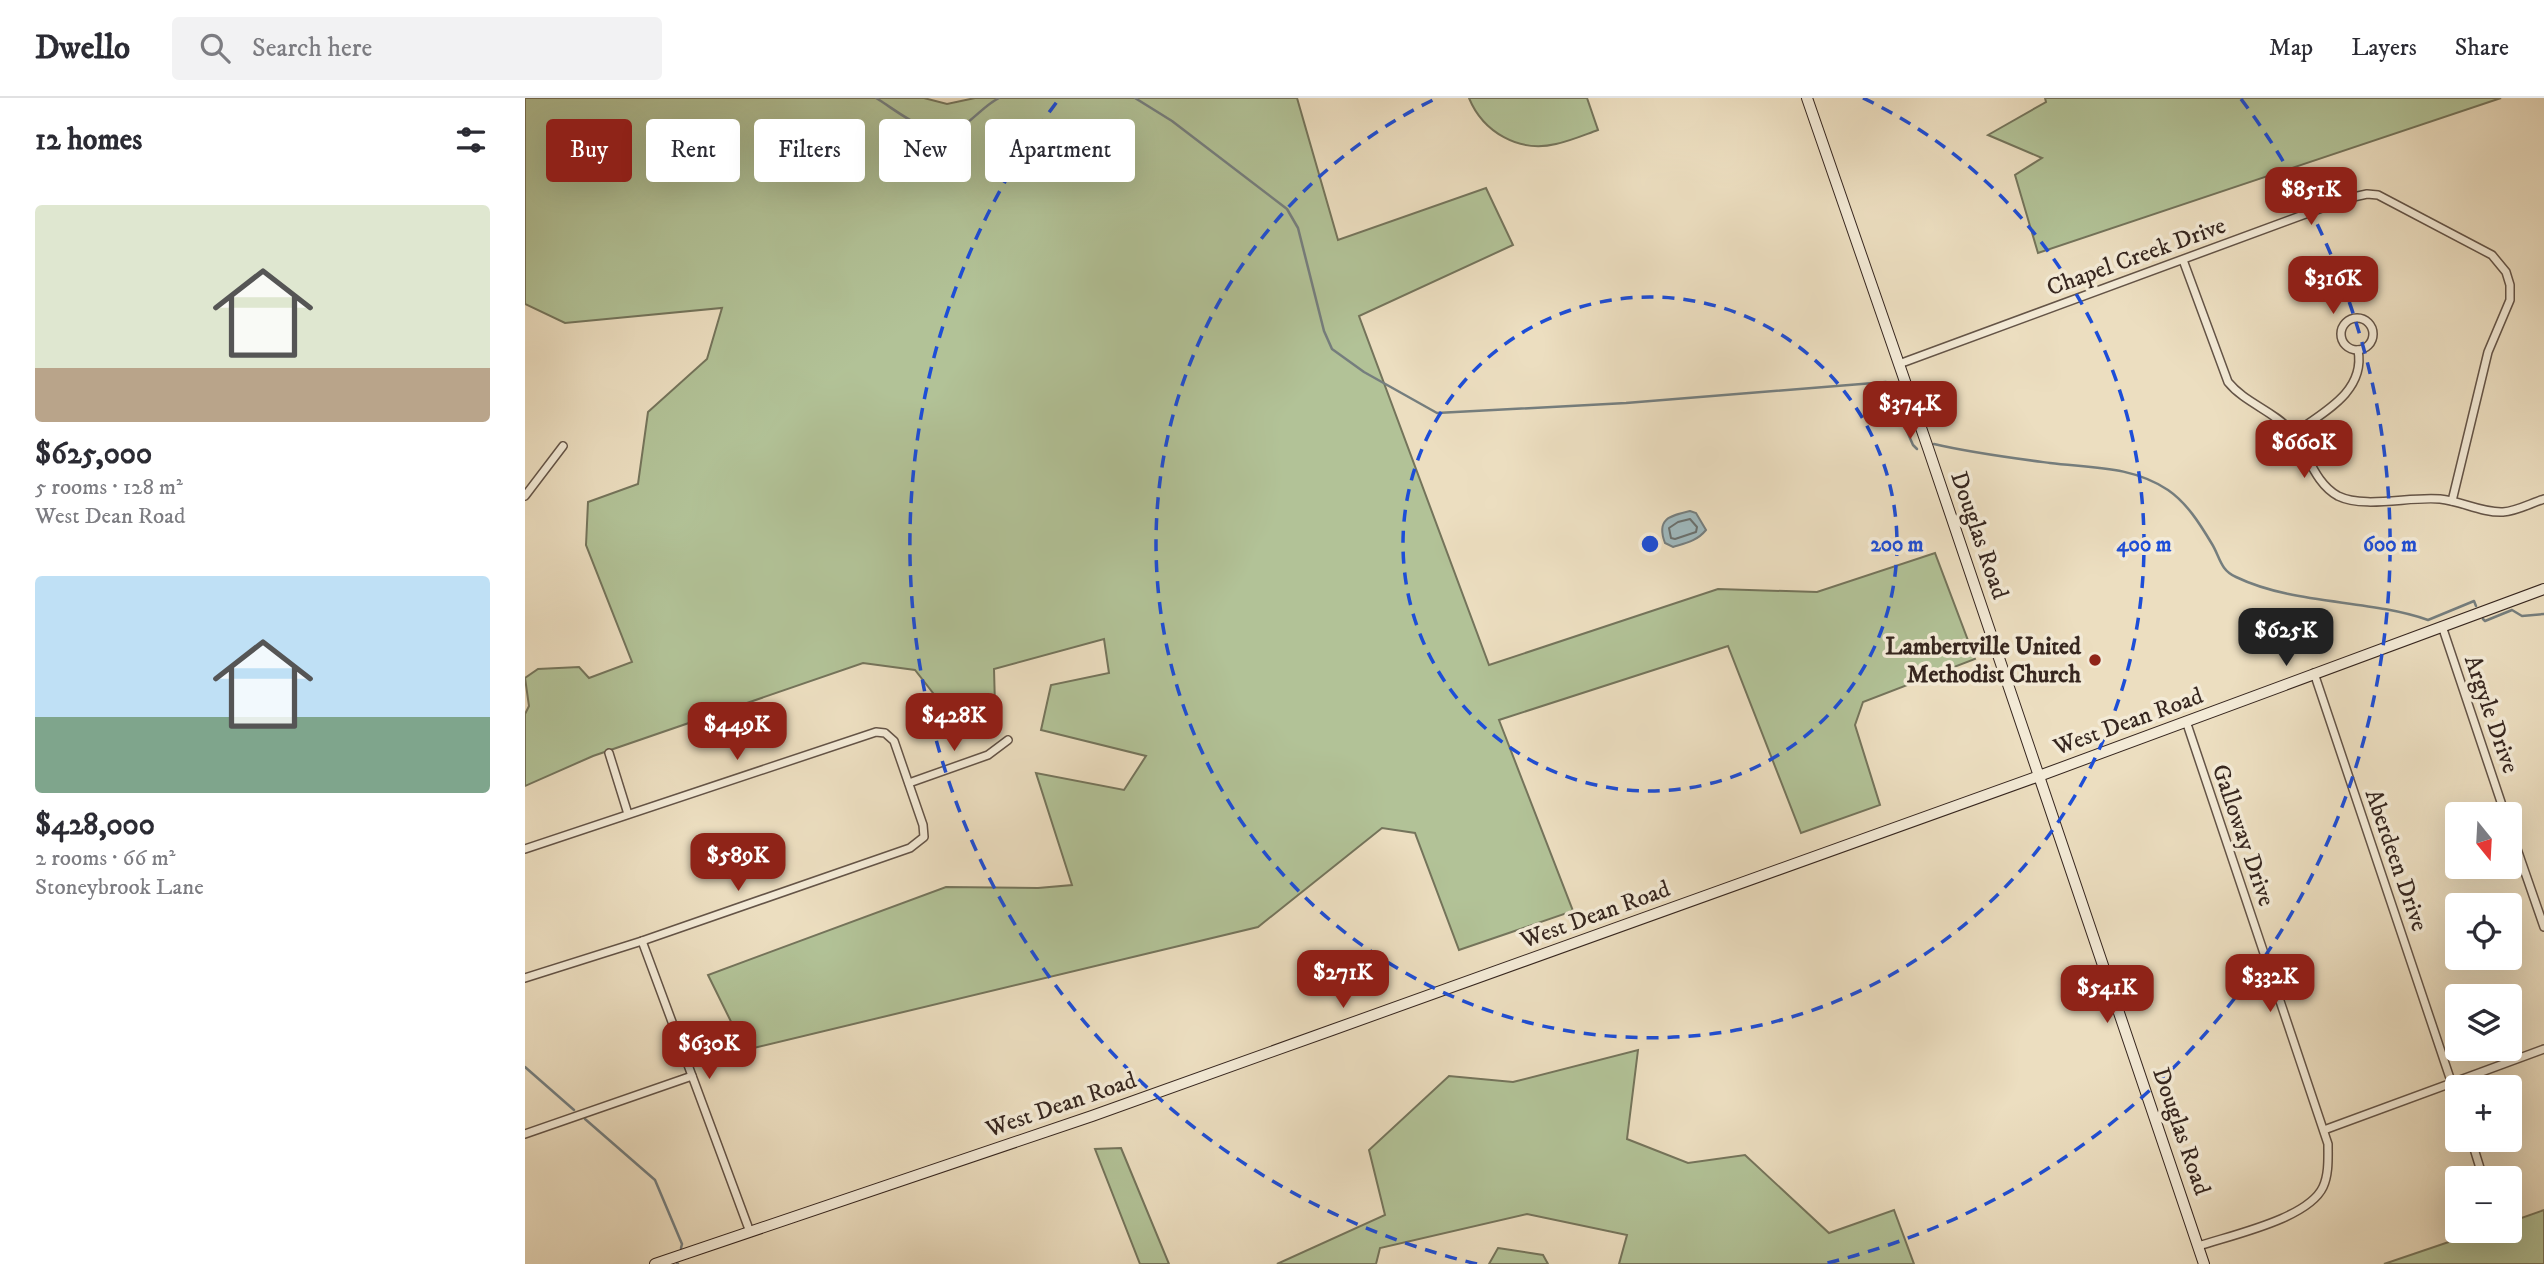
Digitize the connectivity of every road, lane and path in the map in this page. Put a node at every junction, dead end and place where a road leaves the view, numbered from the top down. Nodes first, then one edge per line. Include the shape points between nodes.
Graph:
1 (1807, 98) edge
2 (2183, 260) junction
3 (2358, 350) junction
4 (1899, 364) junction
5 (2293, 434) junction
6 (563, 446) dead end
7 (525, 496) edge
8 (2544, 499) edge
9 (2452, 501) junction
10 (2544, 589) edge
11 (2442, 626) junction
12 (2314, 673) junction
13 (2186, 721) junction
14 (1008, 740) dead end
15 (609, 754) dead end
16 (2039, 776) junction
17 (909, 783) junction
18 (2501, 802) edge
19 (628, 814) junction
20 (525, 849) edge
21 (2522, 863) edge
22 (2544, 927) edge
23 (642, 941) junction
24 (525, 978) edge
25 (2544, 1049) edge
26 (2449, 1075) edge
27 (2474, 1075) edge
28 (692, 1076) junction
29 (2445, 1086) edge
30 (2324, 1130) junction
31 (525, 1134) edge
32 (750, 1231) junction
33 (2199, 1247) junction
34 (655, 1264) edge
35 (2204, 1264) edge

1 - 4 street, Douglas Road
2 - 4 street, Chapel Creek Drive
2 - 5 street via 2228,382
2 - 9 street, Chapel Creek Drive via 2349,198 2372,194 2498,260 2508,279 2509,300 2488,352
3 - 3 street via 2369,344 2373,331 2356,318 2344,325 2341,337 2345,345
3 - 5 street via 2359,368 2351,389
4 - 16 street, Douglas Road
5 - 9 street via 2321,481 2340,497
6 - 7 street
8 - 9 street via 2505,512
10 - 11 street, West Dean Road
11 - 12 street, West Dean Road
11 - 18 street, Argyle Drive
12 - 13 street, West Dean Road
12 - 26 street, Aberdeen Drive
13 - 16 street, West Dean Road
13 - 30 street, Galloway Drive
14 - 17 street via 988,755
15 - 19 street
16 - 32 street, West Dean Road via 1092,1116
16 - 33 street, Douglas Road
17 - 19 street via 894,741 876,732
17 - 23 street via 924,837 910,848
19 - 20 street
21 - 22 street
23 - 24 street
23 - 28 street
25 - 27 street
28 - 31 street
28 - 32 street
29 - 30 street
30 - 33 street, Galloway Drive via 2326,1177 2312,1202 2290,1216
32 - 34 street, West Dean Road
33 - 35 street, Douglas Road

